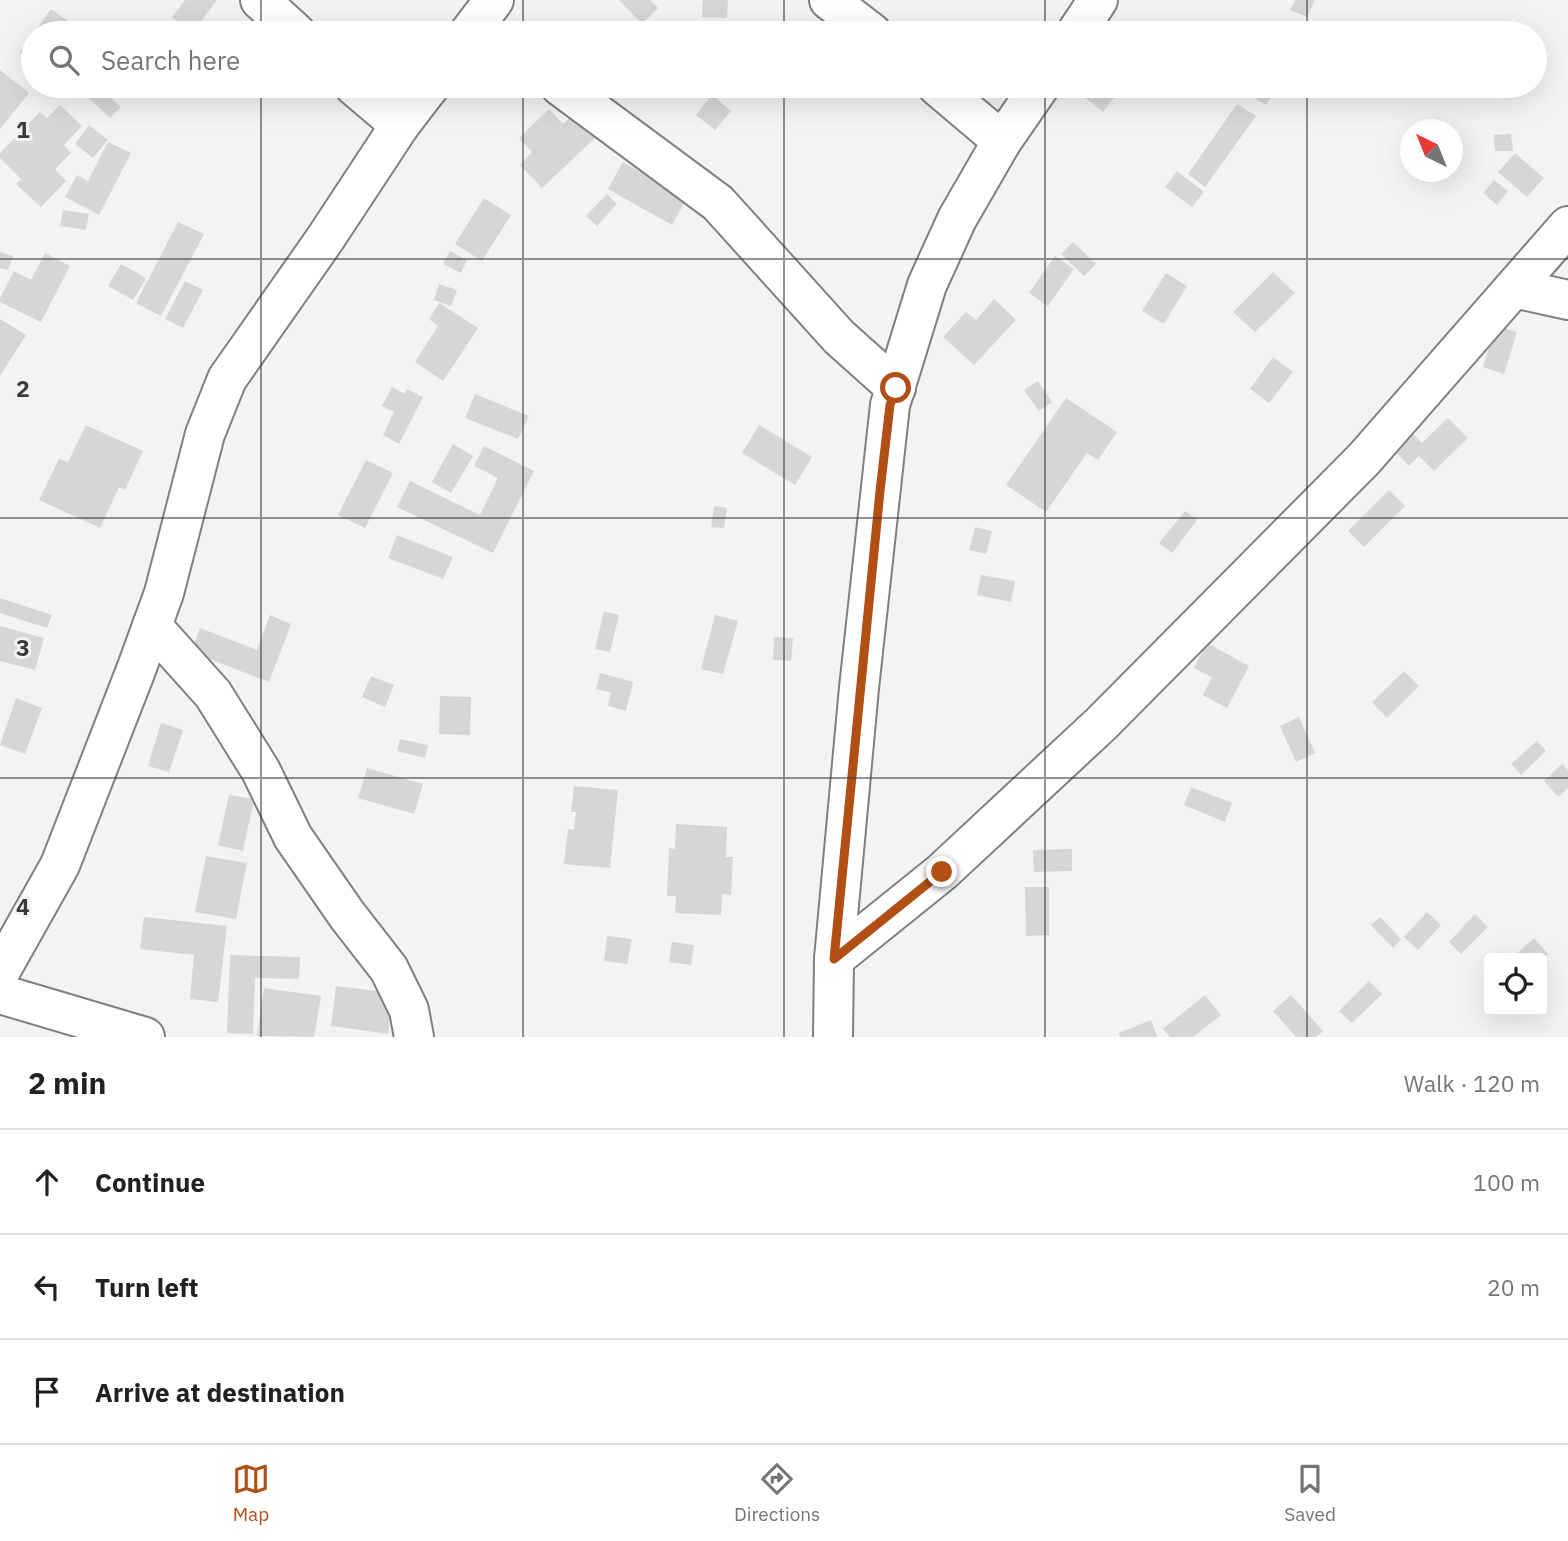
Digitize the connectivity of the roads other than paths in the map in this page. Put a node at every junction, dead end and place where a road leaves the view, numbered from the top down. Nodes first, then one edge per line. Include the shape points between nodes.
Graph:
1 (260, 0) edge
2 (829, 0) edge
3 (1098, 0) edge
4 (283, 21) edge
5 (856, 21) edge
6 (1084, 21) edge
7 (368, 98) edge
8 (421, 98) edge
9 (576, 98) edge
10 (951, 98) edge
11 (1032, 98) edge
12 (400, 125) junction
13 (1002, 141) junction
14 (1568, 226) edge
15 (1514, 288) junction
16 (1568, 300) edge
17 (896, 388) junction
18 (152, 626) junction
19 (834, 959) junction
20 (0, 972) edge
21 (0, 994) edge
22 (145, 1037) edge
23 (414, 1037) edge
24 (833, 1037) edge

1 - 4 street
2 - 5 street
3 - 6 street
7 - 12 street
8 - 12 street
9 - 17 street via 718,203 839,337
10 - 13 street
11 - 13 street
12 - 18 street via 227,379 205,434
13 - 17 street via 957,219 927,285
14 - 15 street
15 - 16 street
15 - 19 street via 1364,459 1111,715 942,872
17 - 19 street via 880,491
18 - 20 street via 60,865
18 - 23 street via 213,694 261,771 293,837 389,969 409,1010
19 - 24 street
21 - 22 street

